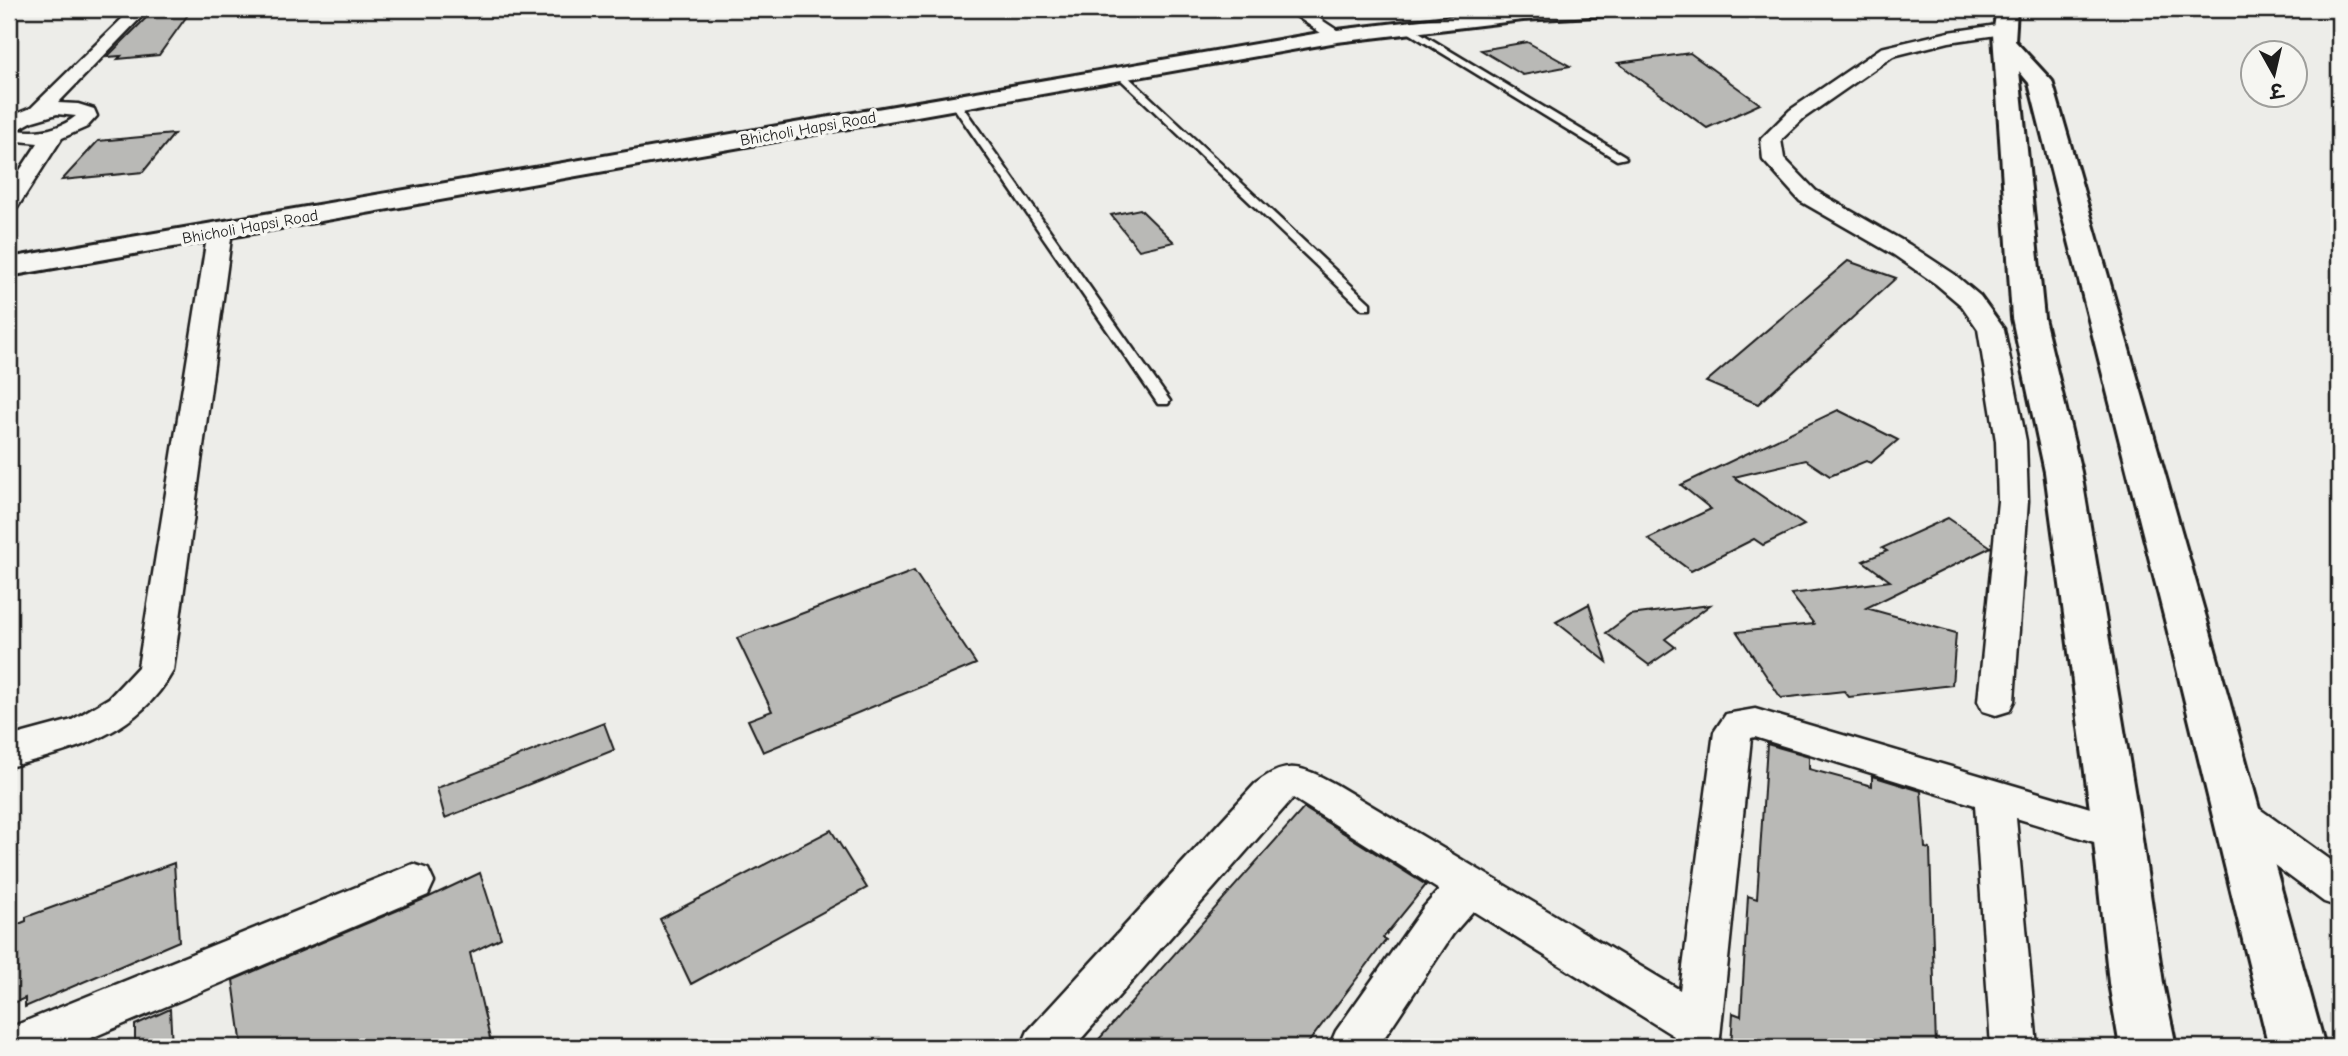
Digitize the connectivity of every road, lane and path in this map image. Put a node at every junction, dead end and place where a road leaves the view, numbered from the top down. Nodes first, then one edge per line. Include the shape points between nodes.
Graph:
1 (141, 9) edge
2 (1294, 9) edge
3 (1610, 9) edge
4 (2005, 27) edge
5 (1409, 29) junction
6 (1337, 36) junction
7 (1120, 74) junction
8 (955, 103) junction
9 (20, 119) edge
10 (55, 133) junction
11 (9, 134) edge
12 (1621, 158) dead end
13 (9, 203) edge
14 (220, 231) junction
15 (9, 267) edge
16 (1366, 306) dead end
17 (1163, 401) dead end
18 (1996, 701) dead end
19 (9, 752) edge
20 (1994, 794) junction
21 (2236, 814) junction
22 (2117, 832) junction
23 (413, 882) dead end
24 (1469, 887) junction
25 (2339, 889) edge
26 (1697, 1036) edge
27 (18, 1047) edge
28 (1044, 1047) edge
29 (1352, 1047) edge
30 (2014, 1047) edge
31 (2148, 1047) edge
32 (2297, 1047) edge

1 - 9 street
2 - 6 street
3 - 5 street, Bhicholi Hapsi Road
4 - 18 street via 1887,52 1807,107 1771,139 1774,160 1808,196 1945,279 1971,301 1991,329 2011,441 2013,501
4 - 21 street via 2040,81
4 - 22 street via 2028,318 2063,472
5 - 6 street, Bhicholi Hapsi Road
5 - 12 lane
6 - 7 street, Bhicholi Hapsi Road
7 - 8 street, Bhicholi Hapsi Road
7 - 16 lane
8 - 14 street, Bhicholi Hapsi Road
8 - 17 lane
9 - 10 street via 74,109 86,113 77,125
10 - 11 street
10 - 13 street
14 - 15 street, Bhicholi Hapsi Road
14 - 19 street via 155,671 122,708 83,731
20 - 22 street
20 - 26 street via 1755,723 1735,727
20 - 30 street
21 - 25 street
21 - 32 street
22 - 31 street
23 - 27 street
24 - 26 street
24 - 28 street via 1321,795 1299,783 1285,782
24 - 29 street via 1438,921

